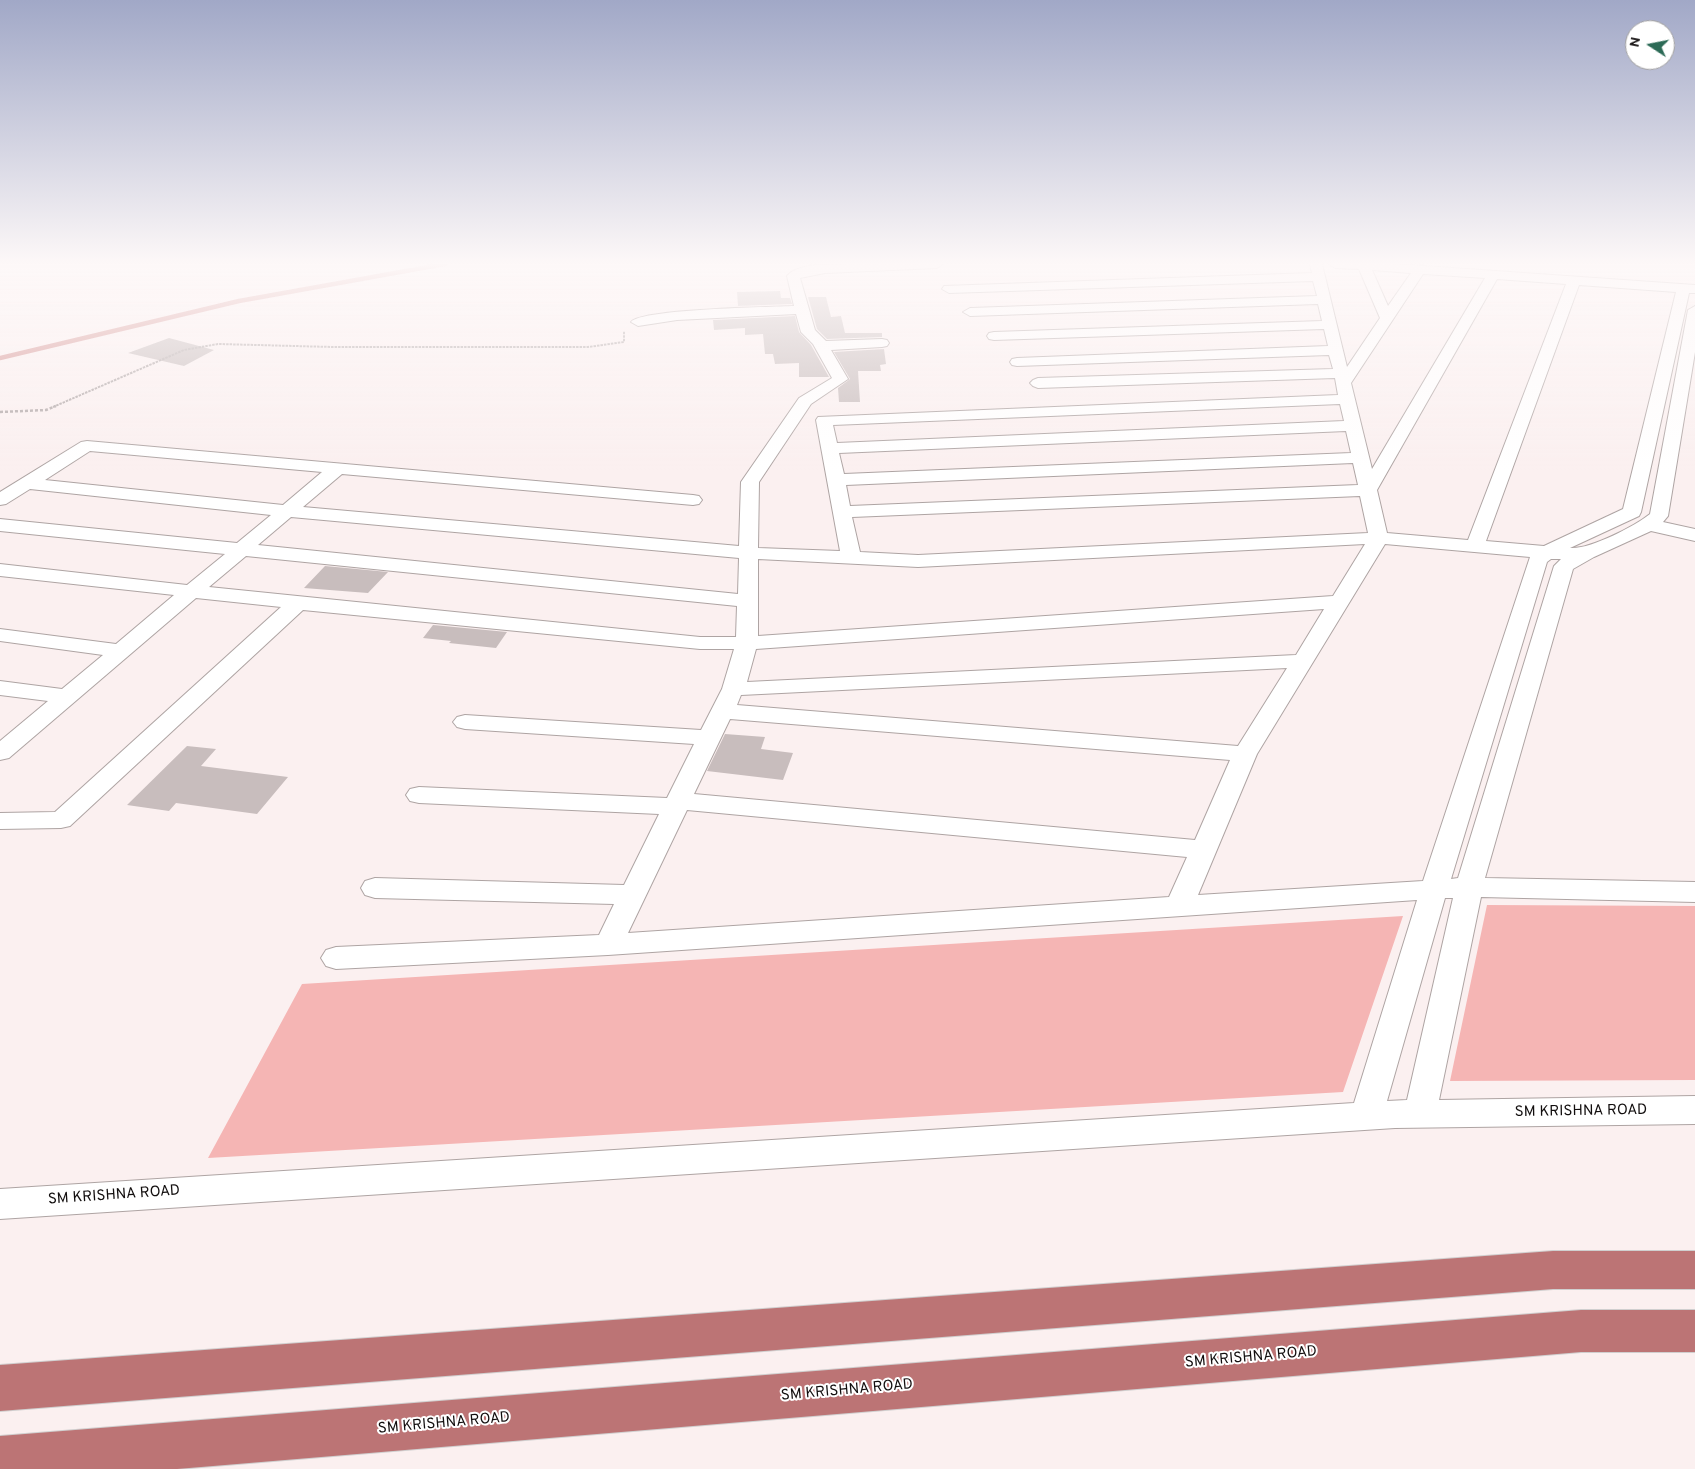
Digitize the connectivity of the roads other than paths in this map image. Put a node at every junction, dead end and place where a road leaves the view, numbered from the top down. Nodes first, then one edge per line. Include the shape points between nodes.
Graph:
1 (809, 333) edge
2 (991, 333) edge
3 (1091, 333) edge
4 (1332, 333) edge
5 (1378, 333) edge
6 (1460, 333) edge
7 (1555, 333) edge
8 (1678, 333) edge
9 (1693, 333) edge
10 (994, 336) junction
11 (882, 344) dead end
12 (821, 346) junction
13 (1336, 350) junction
14 (1017, 362) junction
15 (1690, 369) edge
16 (1038, 383) junction
17 (1344, 385) junction
18 (1064, 410) junction
19 (1353, 426) junction
20 (831, 448) junction
21 (1360, 458) junction
22 (338, 468) junction
23 (837, 480) junction
24 (26, 483) junction
25 (1368, 490) junction
26 (0, 500) edge
27 (693, 500) dead end
28 (287, 511) junction
29 (842, 512) junction
30 (0, 525) edge
31 (1649, 525) junction
32 (1695, 535) edge
33 (1379, 538) junction
34 (1474, 546) junction
35 (241, 550) junction
36 (1547, 552) junction
37 (748, 553) junction
38 (1578, 555) junction
39 (851, 557) junction
40 (0, 570) edge
41 (191, 592) junction
42 (748, 601) junction
43 (1341, 602) junction
44 (298, 603) junction
45 (0, 635) edge
46 (747, 643) junction
47 (120, 651) junction
48 (1301, 661) junction
49 (0, 688) edge
50 (733, 689) junction
51 (67, 696) junction
52 (722, 711) junction
53 (464, 722) dead end
54 (709, 738) junction
55 (0, 752) edge
56 (1245, 754) junction
57 (420, 795) dead end
58 (676, 804) junction
59 (0, 821) edge
60 (1204, 850) junction
61 (1469, 887) junction
62 (375, 888) dead end
63 (1434, 889) junction
64 (1695, 892) edge
65 (632, 895) junction
66 (1179, 907) junction
67 (608, 945) junction
68 (336, 958) dead end
69 (1695, 1110) edge
70 (1420, 1113) junction
71 (1367, 1115) junction
72 (0, 1204) edge
73 (1695, 1270) edge
74 (1695, 1331) edge
75 (0, 1388) edge
76 (0, 1460) edge

1 - 12 street
2 - 10 street
3 - 10 street
4 - 13 street
5 - 17 street
6 - 25 street
7 - 34 street
8 - 36 street via 1632,512
9 - 15 street
10 - 14 street
11 - 12 street
12 - 37 street via 840,378 805,401 750,482
13 - 14 street
13 - 17 street
14 - 16 street
15 - 31 street via 1659,516
16 - 17 street
16 - 18 street
17 - 18 street
17 - 19 street
18 - 20 street via 824,420
19 - 20 street
19 - 21 street
20 - 23 street
21 - 23 street
21 - 25 street
22 - 24 street via 87,446
22 - 27 street
22 - 28 street
23 - 29 street
24 - 26 street
24 - 28 street
25 - 29 street
25 - 33 street
28 - 35 street
28 - 37 street
29 - 39 street
30 - 35 street
31 - 32 street
31 - 38 street
33 - 34 street
33 - 39 street via 918,561
33 - 43 street
34 - 36 street
35 - 41 street
35 - 42 street
36 - 38 street
36 - 63 street via 1538,560
37 - 39 street
37 - 42 street
38 - 61 street via 1564,566
40 - 41 street
41 - 44 street
41 - 47 street
42 - 46 street
43 - 46 street
43 - 48 street
44 - 46 street via 700,643
44 - 59 street via 61,820
45 - 47 street
46 - 50 street
47 - 51 street
48 - 50 street
48 - 56 street
49 - 51 street
50 - 52 street
51 - 55 street
52 - 54 street
52 - 56 street
53 - 54 street
54 - 58 street
56 - 60 street
57 - 58 street
58 - 60 street
58 - 65 street
60 - 66 street
61 - 63 street
61 - 64 street
61 - 70 street
62 - 65 street
63 - 66 street
63 - 71 street
65 - 67 street
66 - 67 street
67 - 68 street
69 - 70 street, SM KRISHNA ROAD
70 - 71 street, SM KRISHNA ROAD
71 - 72 street, SM KRISHNA ROAD
73 - 75 highway via 1552,1270
74 - 76 highway, SM KRISHNA ROAD via 1581,1331

